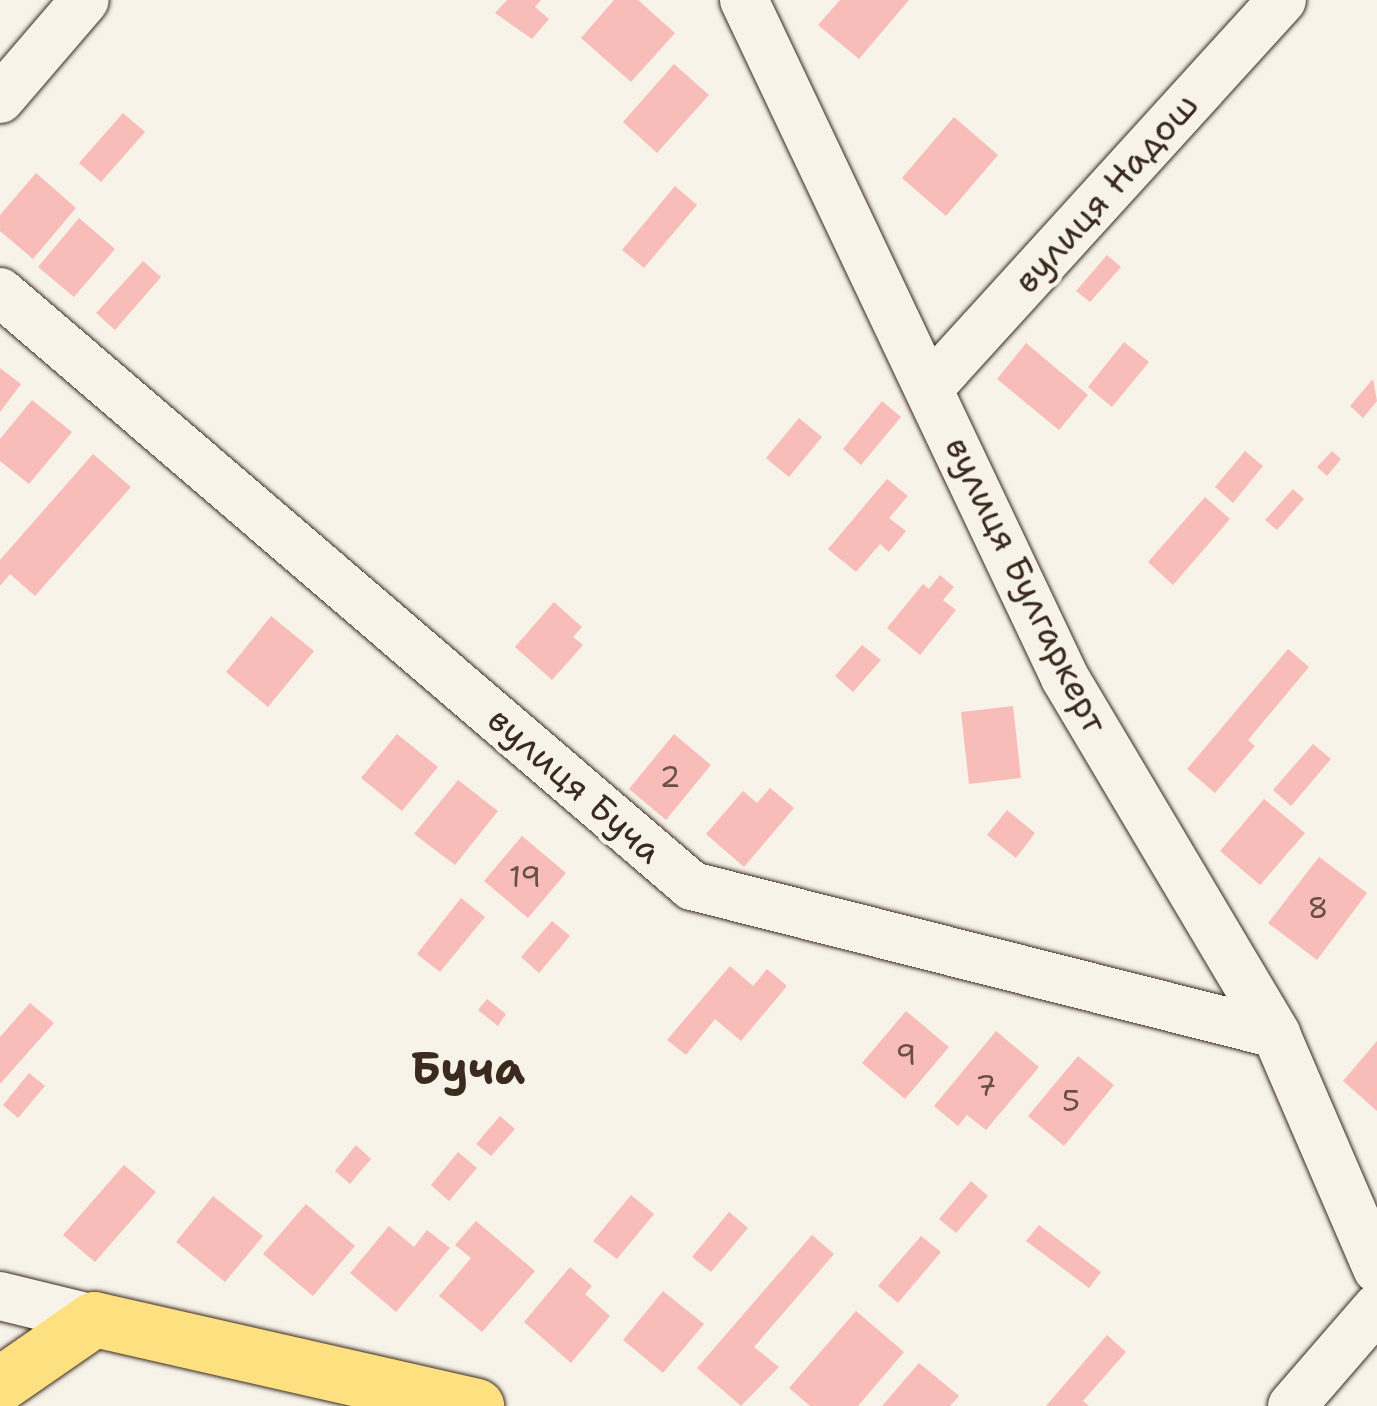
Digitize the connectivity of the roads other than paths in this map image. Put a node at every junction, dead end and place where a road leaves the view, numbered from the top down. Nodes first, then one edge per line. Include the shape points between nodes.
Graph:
1 (85, 0) edge
2 (744, 0) edge
3 (1282, 0) edge
4 (0, 99) edge
5 (0, 292) edge
6 (930, 387) junction
7 (1276, 1034) junction
8 (1377, 1269) edge
9 (0, 1296) edge
10 (1377, 1308) edge
11 (94, 1319) junction
12 (0, 1384) edge
13 (476, 1406) edge
14 (1292, 1406) edge

1 - 4 street
2 - 6 street, вулиця Булгаркерт
3 - 6 street, вулиця Надош
5 - 7 street, вулиця Буча via 692,886
6 - 7 street, вулиця Булгаркерт via 1065,678
7 - 8 street, вулиця Булгаркерт
9 - 11 street
10 - 14 street
11 - 12 main road
11 - 13 main road

